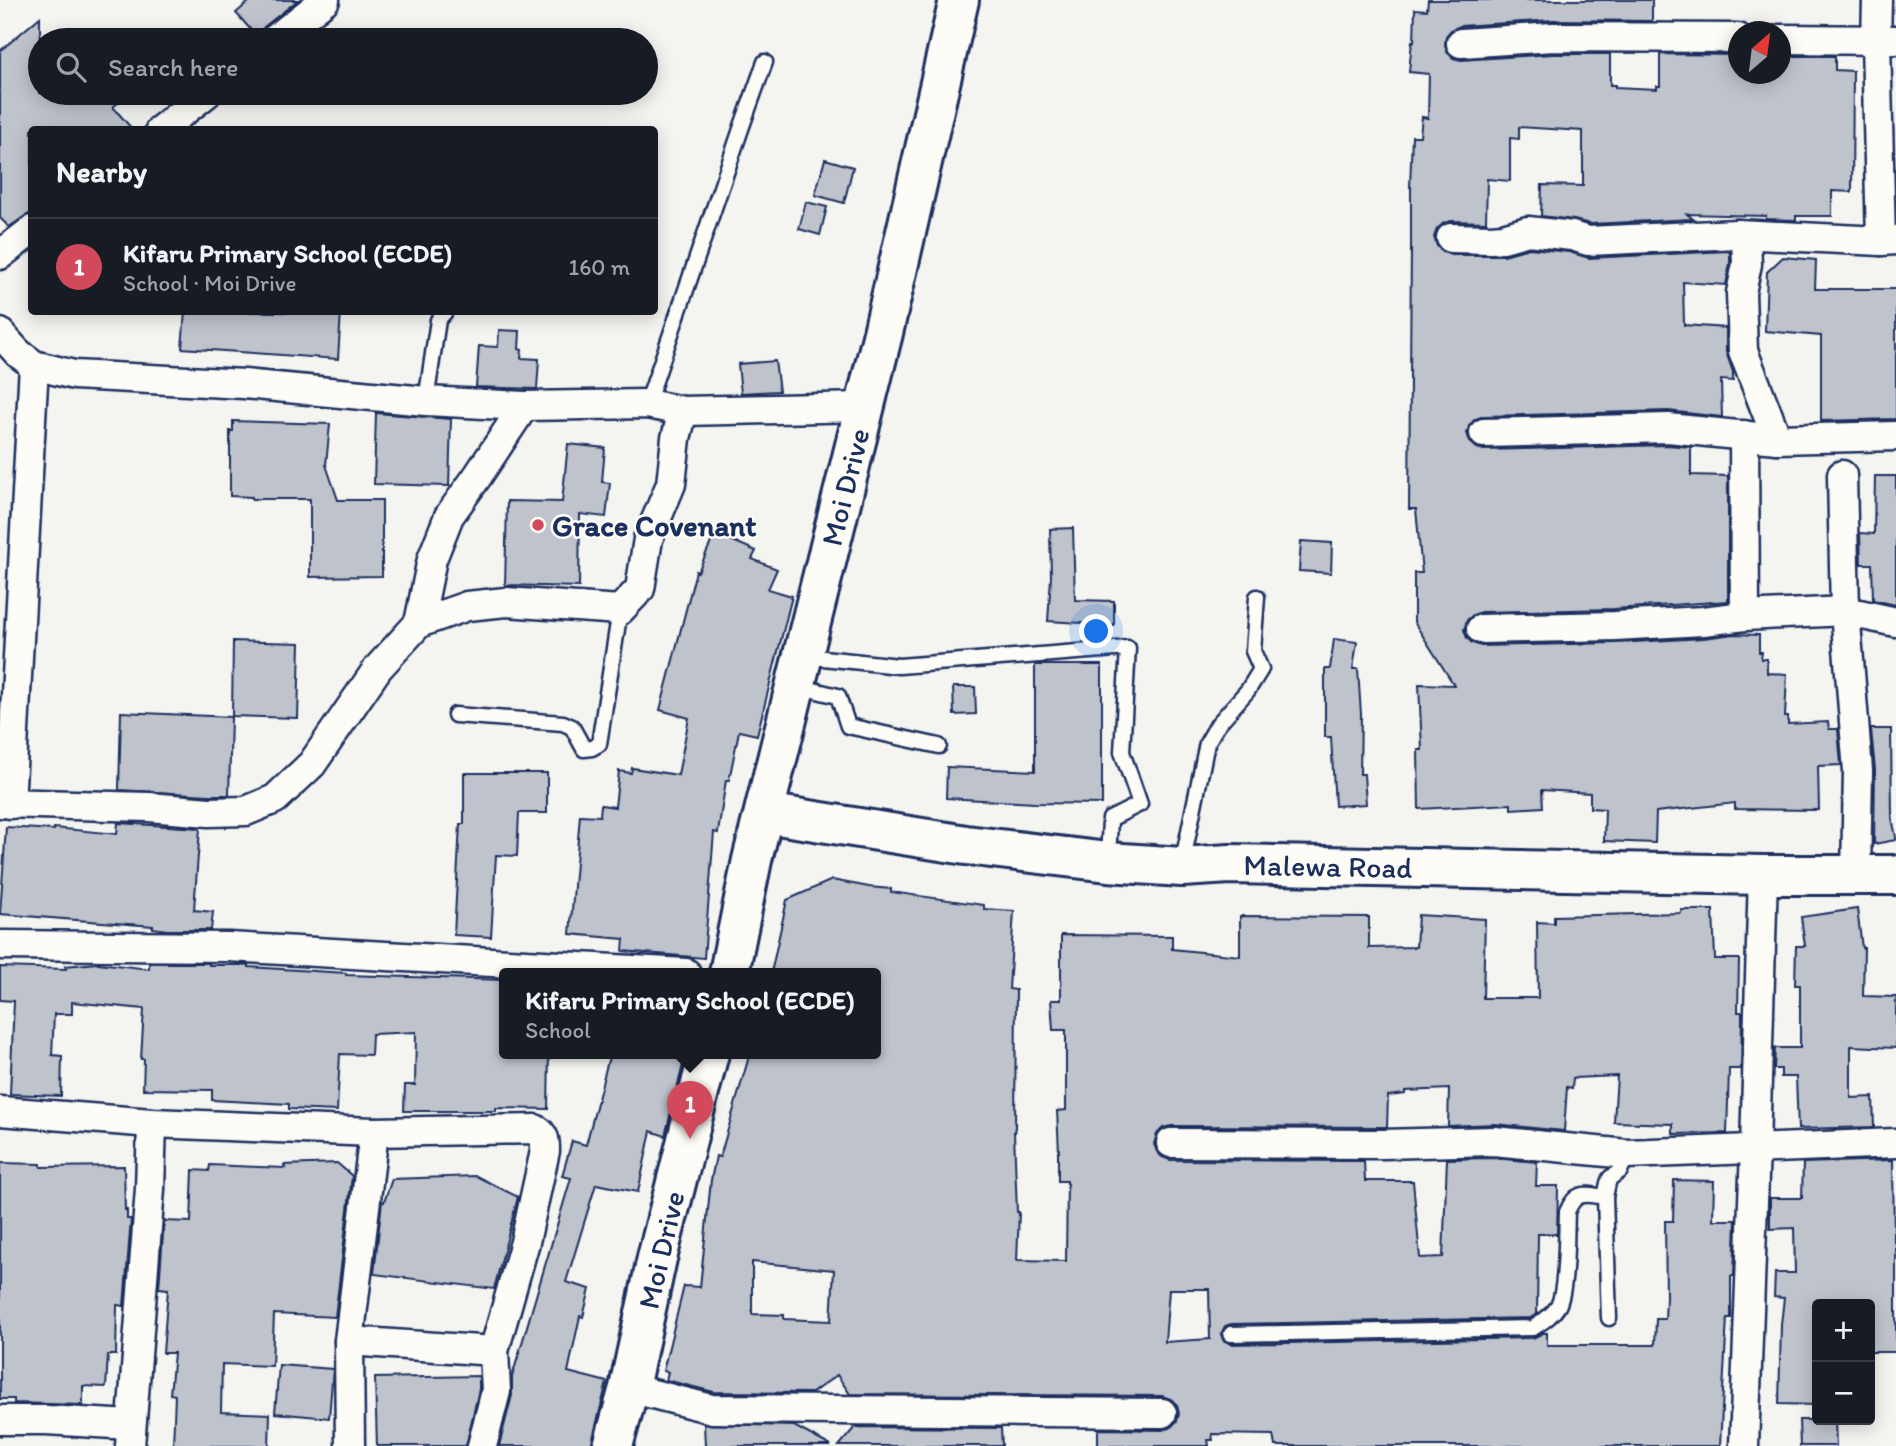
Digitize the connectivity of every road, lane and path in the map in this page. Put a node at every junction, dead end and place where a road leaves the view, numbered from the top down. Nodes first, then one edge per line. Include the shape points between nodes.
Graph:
1 (325, 0) edge
2 (959, 0) edge
3 (1877, 0) edge
4 (289, 28) edge
5 (1728, 38) edge
6 (1791, 39) edge
7 (1886, 41) edge
8 (1461, 43) dead end
9 (765, 62) dead end
10 (192, 105) edge
11 (165, 126) edge
12 (28, 233) edge
13 (1737, 234) junction
14 (1451, 237) dead end
15 (1888, 240) edge
16 (0, 255) edge
17 (442, 315) edge
18 (2, 340) edge
19 (34, 365) junction
20 (426, 401) junction
21 (647, 404) junction
22 (524, 406) junction
23 (865, 407) junction
24 (683, 411) junction
25 (1484, 433) dead end
26 (1744, 435) junction
27 (1896, 436) edge
28 (1777, 439) junction
29 (1842, 475) dead end
30 (1257, 597) dead end
31 (620, 610) junction
32 (1846, 611) junction
33 (1745, 616) junction
34 (1896, 622) edge
35 (419, 623) junction
36 (1481, 629) dead end
37 (800, 671) junction
38 (455, 715) dead end
39 (939, 746) dead end
40 (5, 804) edge
41 (765, 813) junction
42 (1108, 862) junction
43 (1182, 867) junction
44 (1856, 875) junction
45 (1896, 875) edge
46 (1763, 876) junction
47 (0, 945) edge
48 (598, 968) edge
49 (730, 968) edge
50 (707, 1059) edge
51 (0, 1111) edge
52 (152, 1123) junction
53 (374, 1132) junction
54 (1171, 1143) dead end
55 (1896, 1143) edge
56 (1755, 1148) junction
57 (1626, 1154) junction
58 (1605, 1197) junction
59 (1609, 1318) dead end
60 (1231, 1334) dead end
61 (349, 1341) junction
62 (494, 1351) junction
63 (629, 1388) junction
64 (1163, 1413) dead end
65 (0, 1420) edge
66 (130, 1435) edge
67 (350, 1446) edge
68 (482, 1446) edge
69 (613, 1446) edge
70 (1744, 1446) edge

1 - 4 street
2 - 23 street, Moi Drive
3 - 7 street
5 - 8 street via 1553,37
6 - 7 street
7 - 15 street
9 - 21 lane
10 - 11 street
12 - 16 street
13 - 14 street via 1588,241 1528,231 1503,238
13 - 15 street
13 - 28 street via 1746,240 1741,293 1744,351
17 - 20 lane
18 - 19 street
19 - 20 street via 75,375 244,384
19 - 40 street
20 - 22 street
21 - 22 street
21 - 24 street
22 - 35 street via 449,516 432,559
23 - 24 street
23 - 37 street, Moi Drive
24 - 31 street via 671,484 648,539 640,589
25 - 26 street via 1668,429
26 - 28 street
26 - 33 street
27 - 28 street
29 - 32 street
30 - 43 lane via 1253,651 1261,669 1207,743
31 - 35 street via 506,602 467,607
31 - 38 lane via 599,744 584,749 572,727 563,723
32 - 33 street
32 - 34 street
32 - 44 street via 1858,771
33 - 36 street via 1615,626
35 - 40 street via 378,668 312,764 275,799 246,811
37 - 39 lane via 838,696 848,726
37 - 41 street, Moi Drive
37 - 42 lane via 1128,648 1122,752 1140,804 1110,819
41 - 42 street, Malewa Road
41 - 49 street, Moi Drive
42 - 43 street, Malewa Road
43 - 46 street, Malewa Road via 1230,864
44 - 45 street, Malewa Road
44 - 46 street, Malewa Road
46 - 56 street
47 - 48 street via 229,947
50 - 63 street, Moi Drive
51 - 52 street
52 - 53 street
52 - 66 street
53 - 61 street
53 - 62 street via 535,1129 545,1139 526,1242
54 - 57 street via 1494,1141
55 - 56 street
56 - 57 street
56 - 70 street
57 - 58 lane
58 - 59 lane
58 - 60 lane via 1583,1194 1571,1204 1563,1295 1557,1309 1533,1328
61 - 62 street
61 - 67 street
62 - 68 street via 496,1391
63 - 64 street via 712,1409
63 - 69 street, Moi Drive
65 - 66 street via 46,1420

